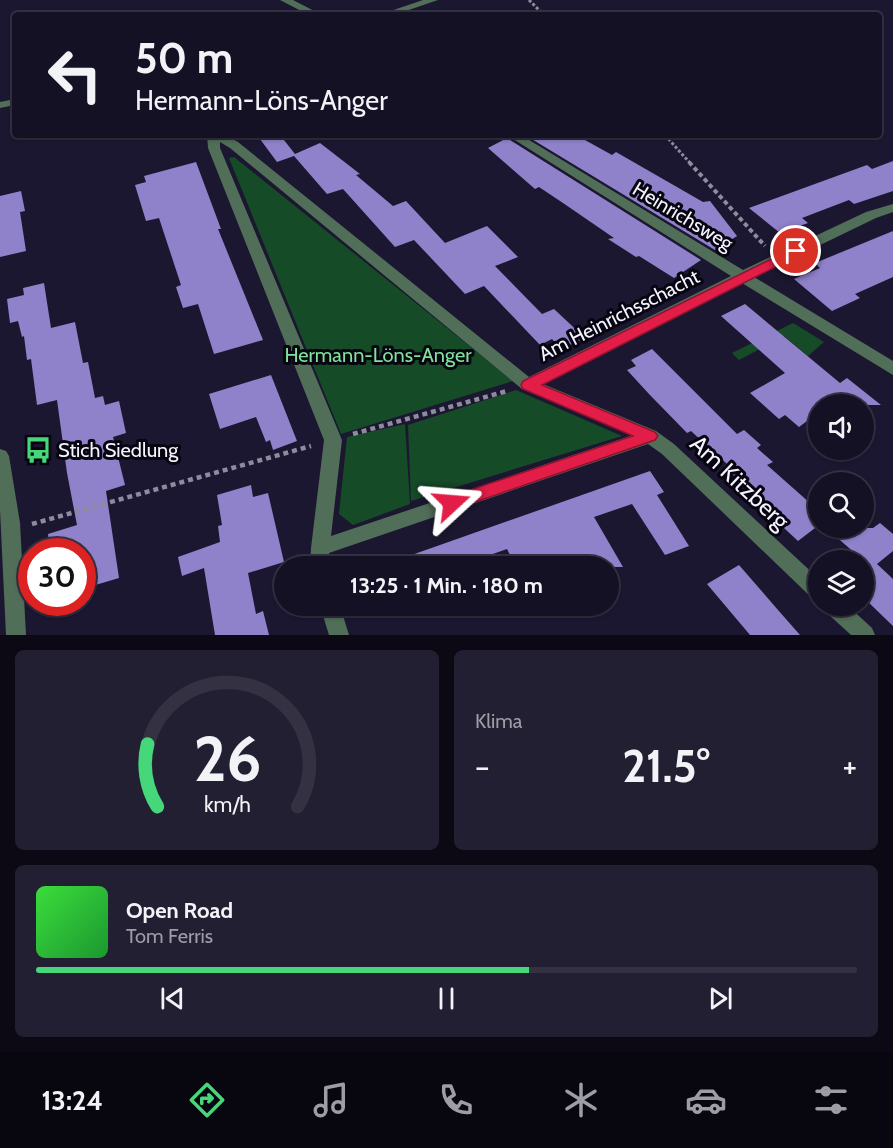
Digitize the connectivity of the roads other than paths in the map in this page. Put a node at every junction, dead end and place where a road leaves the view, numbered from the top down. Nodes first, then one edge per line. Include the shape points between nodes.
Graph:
1 (285, 0) edge
2 (433, 0) edge
3 (311, 12) edge
4 (394, 12) edge
5 (215, 138) edge
6 (221, 138) edge
7 (518, 138) edge
8 (893, 208) edge
9 (743, 276) junction
10 (893, 369) edge
11 (528, 385) junction
12 (650, 436) junction
13 (0, 456) edge
14 (320, 556) edge
15 (325, 556) edge
16 (808, 582) edge
17 (333, 616) edge
18 (845, 616) edge
19 (16, 635) edge
20 (339, 635) edge
21 (865, 635) edge

1 - 3 street
2 - 4 street
5 - 14 street via 214,148 333,440
6 - 11 street
7 - 9 street, Heinrichsweg
8 - 9 street, Am Heinrichsschacht
9 - 10 street, Heinrichsweg
9 - 11 street, Am Heinrichsschacht
11 - 12 street
12 - 15 street
12 - 16 street, Am Kitzberg
13 - 19 street via 10,530
17 - 20 street
18 - 21 street

